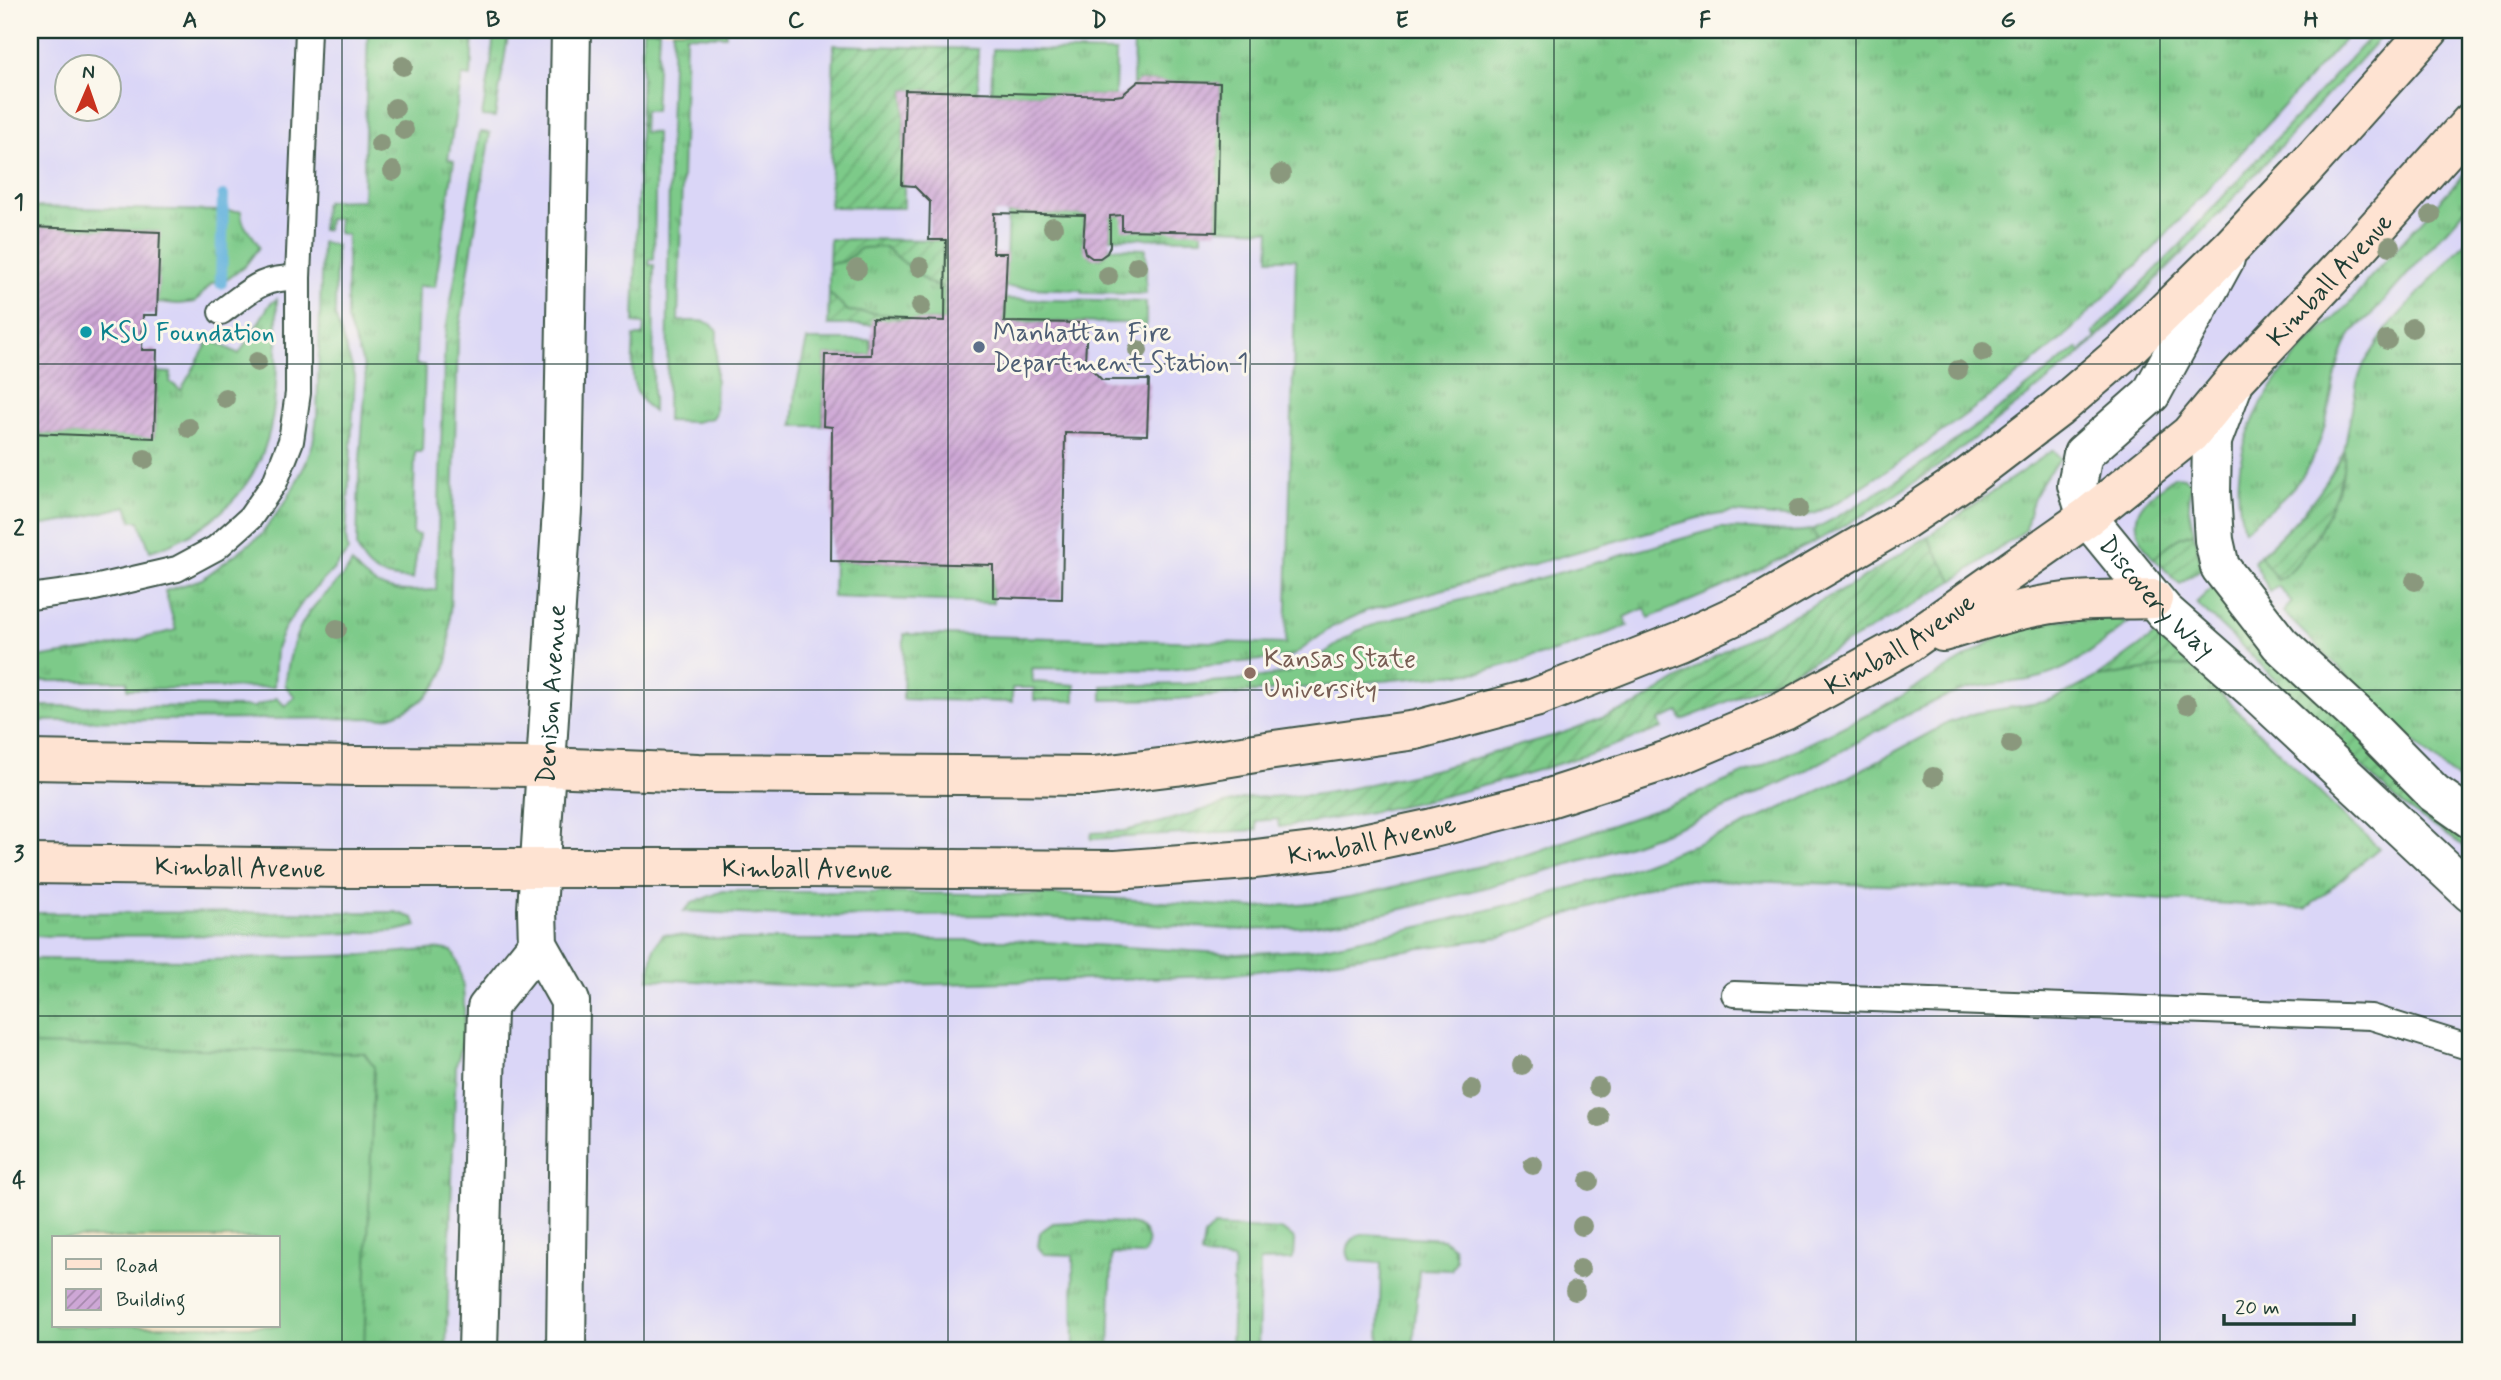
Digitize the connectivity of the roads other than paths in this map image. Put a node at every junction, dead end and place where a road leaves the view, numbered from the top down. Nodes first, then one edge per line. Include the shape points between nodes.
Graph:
1 (308, 30) edge
2 (571, 30) edge
3 (2429, 30) edge
4 (2471, 122) edge
5 (2232, 246) junction
6 (298, 278) junction
7 (220, 312) dead end
8 (2234, 381) junction
9 (2087, 517) junction
10 (30, 597) edge
11 (2153, 599) junction
12 (1905, 645) junction
13 (30, 760) edge
14 (546, 767) junction
15 (2471, 819) edge
16 (30, 864) edge
17 (540, 867) junction
18 (2467, 887) edge
19 (538, 944) junction
20 (1734, 994) dead end
21 (2471, 1048) edge
22 (478, 1350) edge
23 (566, 1350) edge

1 - 6 lane
2 - 14 street, Denison Avenue via 563,494
3 - 5 main road
4 - 8 main road, Kimball Avenue
5 - 9 street, Discovery Way via 2151,394 2082,454 2077,485
5 - 14 main road via 2127,349 2057,408 1903,520 1760,604 1535,698 1416,730 1093,776
6 - 7 lane via 262,282
6 - 10 lane via 298,393 292,441 275,482 250,518 216,548 177,569
8 - 9 main road, Kimball Avenue via 2190,434
8 - 15 street via 2213,441 2211,494 2220,567 2280,644 2434,793
9 - 11 street, Discovery Way
9 - 12 main road, Kimball Avenue
11 - 12 main road via 2036,607
11 - 18 street, Discovery Way
12 - 17 main road, Kimball Avenue via 1784,711 1668,760 1543,800 1330,850 1116,870
13 - 14 main road
14 - 17 street, Denison Avenue
16 - 17 main road, Kimball Avenue
17 - 19 street, Denison Avenue
19 - 22 street via 487,1008
19 - 23 street via 570,1001
20 - 21 lane via 2371,1017

